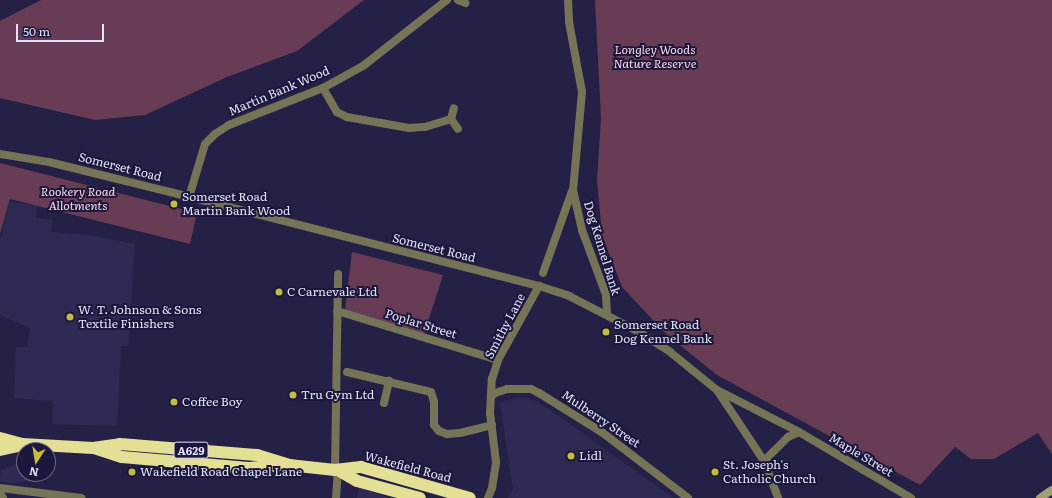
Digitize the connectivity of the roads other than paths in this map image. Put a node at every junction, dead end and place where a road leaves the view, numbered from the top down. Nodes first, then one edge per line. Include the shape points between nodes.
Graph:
1 (447, 0) edge
2 (568, 0) edge
3 (323, 88) junction
4 (454, 108) dead end
5 (451, 119) junction
6 (458, 128) dead end
7 (0, 154) edge
8 (573, 190) junction
9 (189, 197) junction
10 (543, 273) dead end
11 (338, 274) dead end
12 (540, 286) junction
13 (337, 311) junction
14 (607, 314) junction
15 (498, 360) junction
16 (347, 372) dead end
17 (389, 381) junction
18 (717, 390) junction
19 (491, 396) junction
20 (384, 403) dead end
21 (492, 425) junction
22 (799, 432) junction
23 (0, 438) edge
24 (16, 442) edge
25 (16, 446) edge
26 (56, 446) edge
27 (0, 450) edge
28 (764, 461) junction
29 (336, 470) junction
30 (0, 488) edge
31 (1052, 490) edge
32 (0, 493) edge
33 (3, 498) edge
34 (81, 498) edge
35 (336, 498) edge
36 (420, 498) edge
37 (470, 498) edge
38 (488, 498) edge
39 (688, 498) edge
40 (778, 498) edge
41 (911, 498) edge
42 (1040, 498) edge

1 - 3 street, Martin Bank Wood via 363,66
2 - 8 street, Dog Kennel Bank via 568,22 582,92
3 - 5 street via 337,112 347,117 409,128 425,127
3 - 9 street, Martin Bank Wood via 229,125 215,134 204,144
4 - 5 street
5 - 6 street
7 - 9 street, Somerset Road via 49,162
8 - 10 street, Dog Kennel Bank
8 - 14 street, Dog Kennel Bank via 582,230 606,295
9 - 12 street, Somerset Road
11 - 13 street
12 - 14 street, Somerset Road
12 - 15 street, Smithy Lane
13 - 15 street, Poplar Street
13 - 29 street
14 - 18 street, Somerset Road via 670,352
15 - 19 street, Smithy Lane via 492,379
16 - 17 street
17 - 20 street
17 - 21 street via 431,392 434,402 434,425 439,431 447,434 460,433
18 - 22 street, Maple Street
18 - 28 street, Somerset Road
19 - 21 street, Smithy Lane via 489,402
19 - 39 street, Mulberry Street via 495,392 507,389 531,389 539,393 603,433
21 - 38 street, Smithy Lane via 496,462
22 - 28 street via 788,437
22 - 41 street, Maple Street
23 - 24 highway, Wakefield Road / A629
25 - 27 highway, Wakefield Road / A629
26 - 29 highway, Wakefield Road / A629 via 93,448 122,457 249,468 289,465
28 - 40 street, Somerset Road
29 - 35 street
29 - 36 highway, Wakefield Road / A629 via 357,481
29 - 37 highway, Wakefield Road / A629 via 361,467
30 - 34 street
31 - 42 street
32 - 33 street

